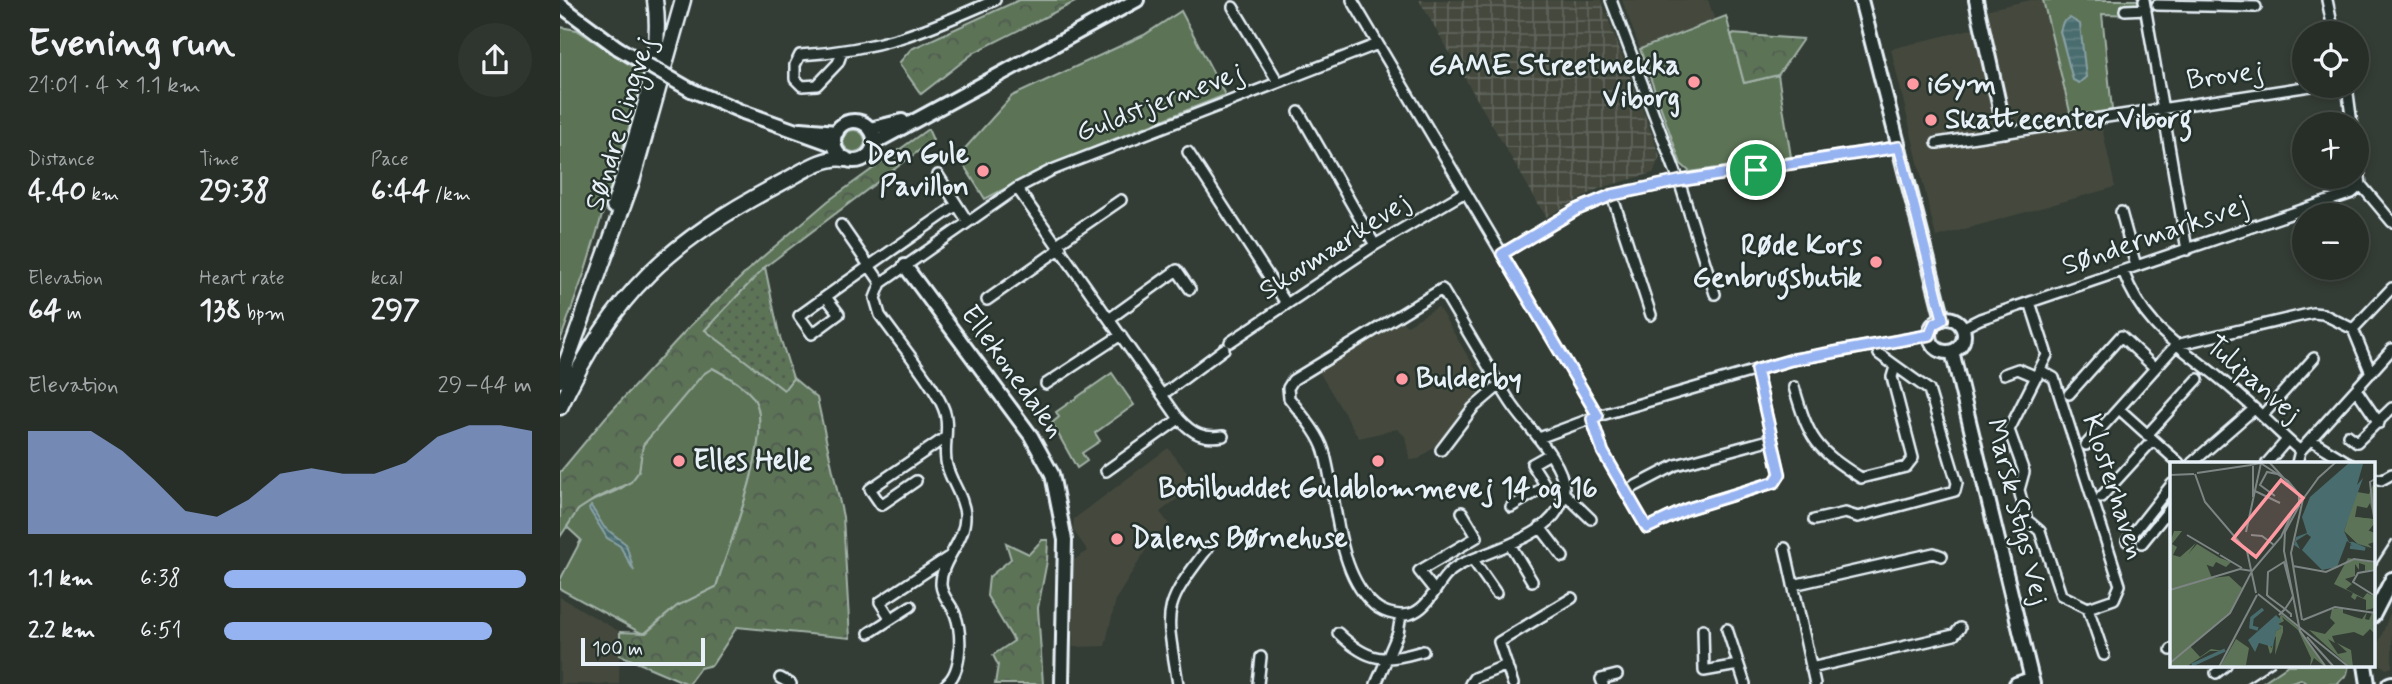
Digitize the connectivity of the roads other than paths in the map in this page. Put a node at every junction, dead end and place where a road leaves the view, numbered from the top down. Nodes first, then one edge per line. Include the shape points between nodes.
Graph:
1 (655, 0) edge
2 (683, 0) edge
3 (995, 0) edge
4 (1137, 0) edge
5 (1352, 0) edge
6 (1611, 0) edge
7 (1861, 0) edge
8 (1976, 0) edge
9 (2327, 0) edge
10 (2213, 3) edge
11 (2145, 4) edge
12 (560, 5) edge
13 (2157, 5) dead end
14 (2256, 6) dead end
15 (1233, 7) dead end
16 (2125, 10) dead end
17 (2331, 21) edge
18 (1378, 44) junction
19 (842, 52) junction
20 (1278, 82) junction
21 (2292, 89) edge
22 (2162, 108) junction
23 (1299, 112) dead end
24 (922, 115) junction
25 (870, 129) junction
26 (2005, 131) junction
27 (836, 139) junction
28 (874, 143) junction
29 (1937, 143) dead end
30 (1899, 147) junction
31 (1188, 152) dead end
32 (845, 159) junction
33 (938, 176) dead end
34 (1679, 181) junction
35 (1017, 188) junction
36 (2356, 189) edge
37 (2364, 189) edge
38 (1465, 192) junction
39 (1612, 195) junction
40 (1121, 200) dead end
41 (957, 205) junction
42 (2121, 212) dead end
43 (968, 222) junction
44 (2392, 222) edge
45 (841, 225) dead end
46 (1375, 245) junction
47 (1059, 246) junction
48 (2187, 250) junction
49 (1502, 254) junction
50 (905, 265) junction
51 (870, 266) junction
52 (2136, 266) junction
53 (2123, 271) junction
54 (881, 283) junction
55 (2392, 288) edge
56 (1190, 289) dead end
57 (1715, 293) dead end
58 (827, 297) junction
59 (987, 300) dead end
60 (2030, 302) junction
61 (1286, 303) junction
62 (1651, 314) dead end
63 (1109, 319) junction
64 (1943, 319) junction
65 (1962, 328) junction
66 (2353, 329) junction
67 (1121, 335) junction
68 (1930, 335) junction
69 (1876, 345) junction
70 (2176, 345) junction
71 (2392, 349) edge
72 (1952, 351) junction
73 (2314, 358) dead end
74 (1895, 367) junction
75 (560, 368) edge
76 (2155, 368) junction
77 (1756, 370) junction
78 (2371, 373) junction
79 (2004, 374) dead end
80 (2039, 374) junction
81 (2198, 379) dead end
82 (560, 380) edge
83 (1046, 384) dead end
84 (1500, 385) junction
85 (1794, 387) dead end
86 (2356, 389) junction
87 (2069, 394) dead end
88 (1162, 395) junction
89 (560, 407) edge
90 (2392, 408) edge
91 (2119, 409) junction
92 (2254, 409) junction
93 (2262, 416) junction
94 (1595, 418) junction
95 (1180, 419) junction
96 (2379, 423) junction
97 (2348, 435) dead end
98 (1223, 436) dead end
99 (946, 437) junction
100 (2150, 437) junction
101 (1539, 438) junction
102 (1772, 439) junction
103 (2287, 440) junction
104 (2311, 440) junction
105 (2086, 445) dead end
106 (1441, 450) dead end
107 (2300, 451) junction
108 (1548, 454) junction
109 (2177, 462) edge
110 (2194, 462) edge
111 (2269, 462) edge
112 (2297, 462) edge
113 (2346, 462) edge
114 (1105, 471) dead end
115 (2392, 474) edge
116 (2374, 478) edge
117 (916, 481) dead end
118 (2170, 487) edge
119 (1626, 491) junction
120 (1564, 493) junction
121 (2101, 498) dead end
122 (1511, 507) dead end
123 (2170, 508) edge
124 (1462, 512) dead end
125 (1591, 519) dead end
126 (1814, 520) dead end
127 (1540, 527) junction
128 (2127, 541) dead end
129 (2142, 543) dead end
130 (1511, 546) junction
131 (1208, 548) dead end
132 (1785, 548) dead end
133 (953, 554) junction
134 (1942, 556) dead end
135 (1563, 557) dead end
136 (1473, 560) junction
137 (2392, 579) edge
138 (1532, 582) dead end
139 (1793, 585) junction
140 (1435, 591) junction
141 (1496, 593) dead end
142 (1572, 598) dead end
143 (911, 606) dead end
144 (2088, 608) junction
145 (2374, 613) edge
146 (1401, 615) junction
147 (891, 619) junction
148 (1960, 628) dead end
149 (1703, 629) dead end
150 (1727, 629) dead end
151 (869, 633) dead end
152 (1338, 633) dead end
153 (1423, 651) dead end
154 (2104, 655) dead end
155 (1261, 657) dead end
156 (1387, 661) junction
157 (1507, 665) junction
158 (1738, 665) junction
159 (2224, 666) edge
160 (2365, 666) edge
161 (1811, 668) junction
162 (2216, 673) dead end
163 (1617, 675) dead end
164 (780, 678) dead end
165 (2032, 681) edge
166 (791, 684) edge
167 (946, 684) edge
168 (1062, 684) edge
169 (1178, 684) edge
170 (1258, 684) edge
171 (1376, 684) edge
172 (1470, 684) edge
173 (1513, 684) edge
174 (1603, 684) edge
175 (1745, 684) edge
176 (1815, 684) edge
177 (2016, 684) edge
178 (2368, 684) edge

1 - 75 main road via 656,50 637,127
2 - 82 main road, Søndre Ringvej via 632,181
3 - 19 street via 924,32
4 - 24 street
5 - 18 street
6 - 34 street
7 - 30 street
8 - 26 street
9 - 17 street
10 - 13 street
10 - 14 street
11 - 16 street
11 - 22 street
12 - 27 street, bridge via 618,48 691,90 790,128
15 - 20 street
18 - 20 street, Guldstjernevej
18 - 38 street
19 - 19 street via 817,85 802,86 795,79 794,65 800,55
20 - 35 street, Guldstjernevej via 1063,165
21 - 22 street, Brovej
22 - 26 street, Brovej
22 - 48 street
23 - 46 street
24 - 25 street
24 - 28 street
25 - 27 street via 852,122
25 - 28 street
26 - 29 street, Brovej
27 - 32 street
28 - 32 street via 866,157
30 - 34 street
30 - 64 street
31 - 61 street
32 - 89 main road via 819,164 746,201 661,259 603,327
33 - 41 street
34 - 39 street
34 - 57 street
35 - 43 street, Guldstjernevej
35 - 47 street
36 - 48 street, Søndermarksvej
37 - 44 street
38 - 46 street, Skovmærkevej
38 - 49 street
39 - 49 street via 1576,210
39 - 62 street
40 - 47 street
41 - 43 street
41 - 51 street
42 - 52 street
43 - 50 street, Guldstjernevej
45 - 51 street
46 - 61 street, Skovmærkevej
47 - 59 street
47 - 63 street
48 - 52 street, Søndermarksvej
49 - 94 street
50 - 54 street, Guldstjernevej
50 - 168 street, Ellekonedalen via 1031,436 1052,474 1065,533
51 - 54 street
51 - 58 street
52 - 53 street, Søndermarksvej
53 - 60 street, Søndermarksvej
53 - 70 street, Tulipanvej via 2142,312
54 - 99 street via 875,298 880,315 944,409
55 - 66 street
56 - 63 street via 1177,270
58 - 58 street via 839,314 812,334 799,316
60 - 65 street, Søndermarksvej
60 - 80 street via 2047,355
61 - 88 street, Skovmærkevej
63 - 67 street
64 - 65 street via 1954,320
64 - 68 street via 1934,324
65 - 72 street via 1961,345
66 - 70 street via 2313,313
66 - 78 street
67 - 83 street
67 - 88 street
68 - 69 street
68 - 72 street via 1937,349
69 - 74 street via 1879,354
69 - 77 street
70 - 76 street, Tulipanvej
70 - 92 street, Tulipanvej
71 - 78 street
72 - 165 street, Marsk Stigs Vej
73 - 93 street
74 - 85 street via 1892,377 1913,458 1906,467 1861,478 1821,452
74 - 126 street via 1930,390 1957,483 1955,491 1858,517 1845,513
76 - 87 street via 2121,336
76 - 91 street, Tulipanvej
77 - 94 street
77 - 102 street
78 - 86 street
79 - 80 street via 2018,369
80 - 144 street via 2009,430 2024,472 2019,490 2027,520 2040,531 2061,595
80 - 144 street, Klosterhaven via 2054,378 2120,585 2114,599
81 - 100 street, Tulipanvej
84 - 101 street
84 - 106 street via 1486,394
84 - 146 street via 1442,289 1293,380 1288,388 1289,397 1323,449 1354,578 1371,602
86 - 96 street
86 - 104 street
88 - 95 street
90 - 96 street
91 - 100 street
91 - 105 street, Tulipanvej
92 - 93 street, Tulipanvej
92 - 110 street
93 - 103 street, Tulipanvej
94 - 101 street
94 - 119 street via 1603,452
95 - 98 street via 1191,432 1207,439
95 - 114 street
96 - 97 street via 2357,442
99 - 117 street via 870,489 881,505
99 - 133 street via 947,468 965,514 961,540
100 - 109 street
100 - 121 street, Tulipanvej
101 - 108 street
102 - 119 street via 1676,465
102 - 119 street via 1780,474 1775,482 1687,509 1647,528
103 - 107 street, Tulipanvej
103 - 111 street
104 - 107 street
104 - 113 street
107 - 112 street
108 - 120 street via 1560,474
108 - 122 street via 1532,464 1546,486
115 - 116 street
118 - 128 street
120 - 125 street
120 - 127 street via 1555,512
123 - 129 street
124 - 140 street via 1477,537 1419,571
127 - 130 street
127 - 135 street
130 - 136 street
130 - 138 street
131 - 169 street via 1171,603 1168,619
132 - 139 street
133 - 147 street via 880,602
133 - 167 street via 941,585 958,629 957,668
134 - 139 street via 1934,553
136 - 140 street via 1448,572
136 - 141 street
137 - 145 street
139 - 161 street
140 - 146 street via 1419,609
142 - 157 street via 1500,642
143 - 147 street
144 - 154 street
146 - 156 street
147 - 151 street
148 - 161 street via 1954,635
149 - 158 street via 1704,671
150 - 158 street
152 - 156 street via 1352,646
153 - 156 street
155 - 170 street
156 - 171 street
157 - 172 street via 1474,678
157 - 173 street
158 - 175 street
159 - 162 street
160 - 178 street
161 - 176 street
163 - 174 street via 1601,680
164 - 166 street
165 - 177 street

